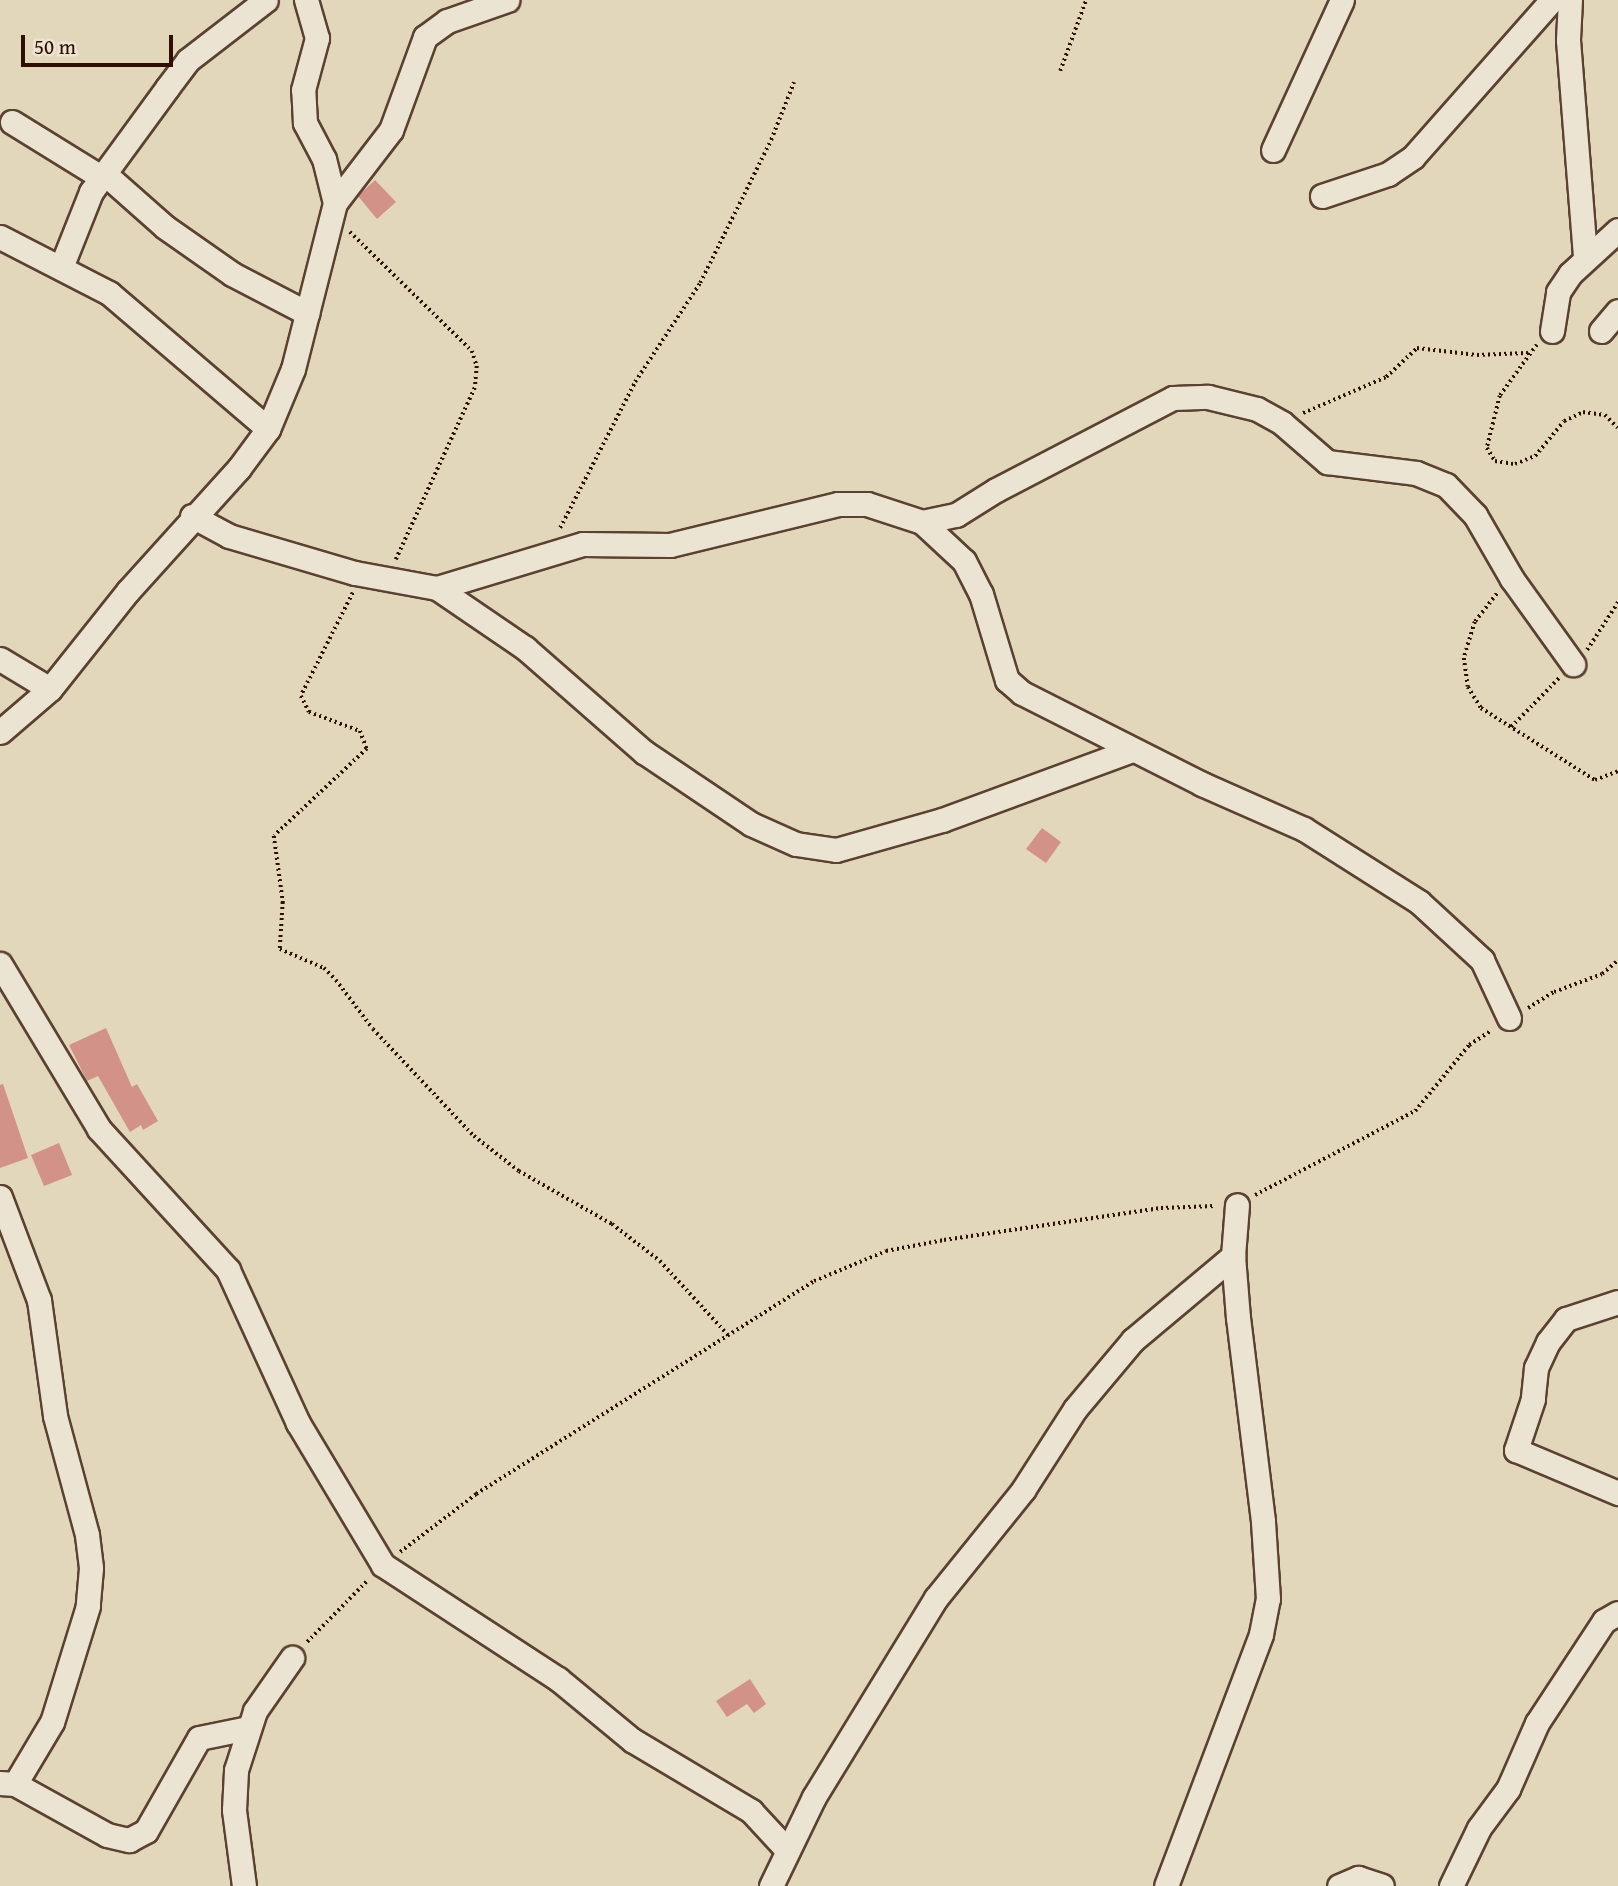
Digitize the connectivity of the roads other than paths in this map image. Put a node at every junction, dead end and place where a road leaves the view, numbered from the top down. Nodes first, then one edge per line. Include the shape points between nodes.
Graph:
1 (266, 0) edge
2 (306, 0) edge
3 (508, 0) edge
4 (1342, 0) edge
5 (1552, 0) edge
6 (1570, 0) edge
7 (12, 122) dead end
8 (1273, 150) dead end
9 (102, 175) junction
10 (1322, 196) dead end
11 (332, 212) junction
12 (1618, 230) edge
13 (0, 237) edge
14 (1586, 257) junction
15 (62, 265) junction
16 (1618, 311) edge
17 (307, 313) junction
18 (1552, 331) road end
19 (1601, 331) dead end
20 (268, 429) junction
21 (192, 516) junction
22 (922, 522) junction
23 (437, 588) junction
24 (0, 659) edge
25 (1573, 664) dead end
26 (50, 689) junction
27 (0, 733) edge
28 (1132, 750) junction
29 (0, 964) edge
30 (1509, 1018) road end
31 (0, 1197) edge
32 (1237, 1205) road end
33 (1233, 1256) junction
34 (1618, 1303) edge
35 (1618, 1493) edge
36 (1618, 1613) edge
37 (292, 1658) road end
38 (248, 1728) junction
39 (7, 1784) edge
40 (788, 1851) junction
41 (244, 1886) edge
42 (771, 1886) edge
43 (1166, 1886) edge
44 (1339, 1886) edge
45 (1382, 1886) edge
46 (1451, 1886) edge

1 - 9 street via 188,60
2 - 11 street via 317,38 303,90 305,123 324,159
3 - 11 street via 447,21 425,37 391,130
4 - 8 street
5 - 10 street via 1413,157 1388,174
6 - 14 street via 1567,40
7 - 9 street
9 - 15 street
9 - 17 street via 232,274
11 - 17 street
12 - 14 street
13 - 15 street
14 - 18 street via 1558,292
15 - 20 street via 109,293
16 - 19 street
17 - 20 street via 293,369
20 - 21 street
21 - 23 street via 229,536 387,582
21 - 26 street
22 - 23 street via 867,504 838,503 670,545 583,544 548,551 491,575
22 - 25 street via 956,515 996,489 1173,398 1208,397 1257,409 1282,423 1327,462 1416,473 1446,485 1475,515 1512,579
22 - 28 street via 964,561 981,594 1007,680 1041,706
23 - 28 street via 525,648 655,760 751,824 796,845 836,850 942,820
24 - 26 street
26 - 27 street
28 - 30 street via 1304,829 1419,902 1482,960
29 - 40 street via 99,1129 228,1270 298,1423 383,1565 558,1679 632,1740 751,1811
31 - 39 street via 38,1300 55,1416 87,1535 91,1592 52,1722
32 - 33 street
33 - 40 street via 1133,1340 1074,1409 1023,1490 936,1598 814,1797
33 - 43 street via 1264,1521 1268,1599 1261,1634
34 - 35 street via 1566,1319 1548,1342 1536,1368 1533,1399 1516,1450
36 - 46 street via 1604,1621 1537,1723 1508,1789 1479,1828
37 - 38 street
38 - 39 street via 199,1738 146,1830 129,1840 107,1835
38 - 41 street via 236,1770 234,1810
40 - 42 street
44 - 45 street via 1358,1878

